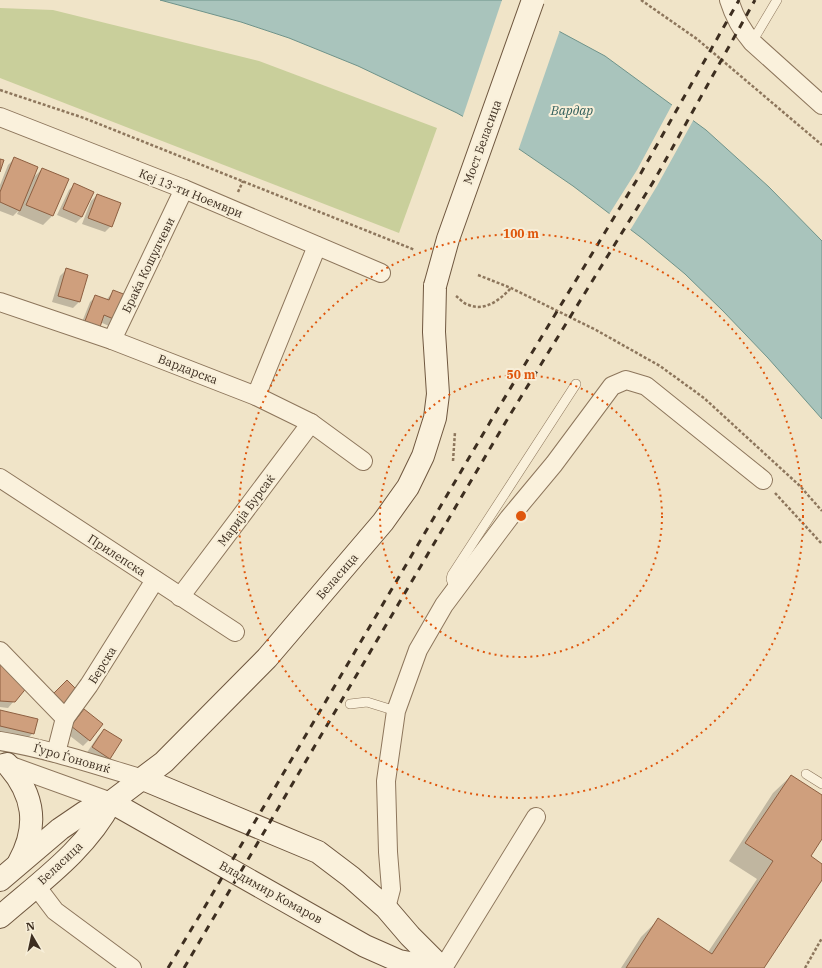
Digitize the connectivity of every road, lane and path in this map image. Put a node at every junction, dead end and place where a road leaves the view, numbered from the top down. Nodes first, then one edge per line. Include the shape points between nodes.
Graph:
1 (533, 0) edge
2 (641, 0) edge
3 (729, 0) edge
4 (777, 0) edge
5 (752, 42) junction
6 (0, 90) edge
7 (822, 105) edge
8 (0, 116) edge
9 (822, 144) edge
10 (184, 189) junction
11 (317, 246) junction
12 (415, 250) dead end
13 (381, 273) dead end
14 (435, 286) joint
15 (511, 288) dead end
16 (456, 296) dead end
17 (0, 302) edge
18 (112, 340) junction
19 (576, 384) dead end
20 (256, 396) junction
21 (311, 423) junction
22 (455, 432) dead end
23 (363, 461) dead end
24 (453, 461) dead end
25 (0, 478) edge
26 (763, 480) joint
27 (822, 544) edge
28 (155, 580) junction
29 (455, 590) junction
30 (180, 597) junction
31 (235, 632) dead end
32 (0, 651) edge
33 (350, 704) dead end
34 (396, 711) junction
35 (65, 718) junction
36 (0, 741) edge
37 (56, 753) junction
38 (3, 763) edge
39 (806, 774) dead end
40 (143, 779) junction
41 (822, 784) edge
42 (111, 802) junction
43 (536, 817) dead end
44 (8, 874) edge
45 (36, 886) junction
46 (386, 908) junction
47 (0, 917) edge
48 (822, 938) edge
49 (132, 968) edge
50 (437, 968) edge
51 (442, 968) edge
52 (805, 968) edge

1 - 14 street, Мост Беласица, bridge via 448,239
2 - 9 path via 697,39
3 - 5 street via 734,15
4 - 5 lane
5 - 7 street
6 - 12 path via 84,118
8 - 10 street, Кеј 13-ти Ноември
10 - 11 street, Кеј 13-ти Ноември
10 - 18 street, Браќа Кошулчеви
11 - 13 street, Кеј 13-ти Ноември
11 - 20 street
14 - 40 street, Беласица via 437,410 423,456 408,487 383,522 267,658 164,762
15 - 16 path via 500,299 483,307 469,306
17 - 18 street, Вардарска
18 - 20 street, Вардарска
19 - 29 lane via 452,574 451,580
20 - 21 street, Вардарска
21 - 23 street, Вардарска
21 - 30 street, Марија Бурсаќ
22 - 24 path
25 - 28 street, Прилепска
26 - 27 path
26 - 29 street via 646,386 626,380 612,386
28 - 30 street, Прилепска
28 - 35 street, Берска via 89,685
29 - 34 street via 418,650
30 - 31 street, Прилепска
32 - 35 street
33 - 34 lane via 367,702
34 - 46 street via 386,781 391,889
35 - 37 street, Берска
36 - 37 street, Ѓуро Ѓоновиќ
37 - 40 street, Ѓуро Ѓоновиќ
38 - 42 street
38 - 44 street via 16,774 26,792 31,819 31,834 25,850
39 - 41 lane
40 - 42 street, Беласица
40 - 46 street via 318,852
42 - 44 street, Беласица via 85,812
42 - 45 street, Беласица via 81,845
42 - 50 street, Владимир Комаров via 365,946 399,961
43 - 51 street
45 - 47 street, Беласица
45 - 49 street via 55,911
46 - 51 street
48 - 52 path

